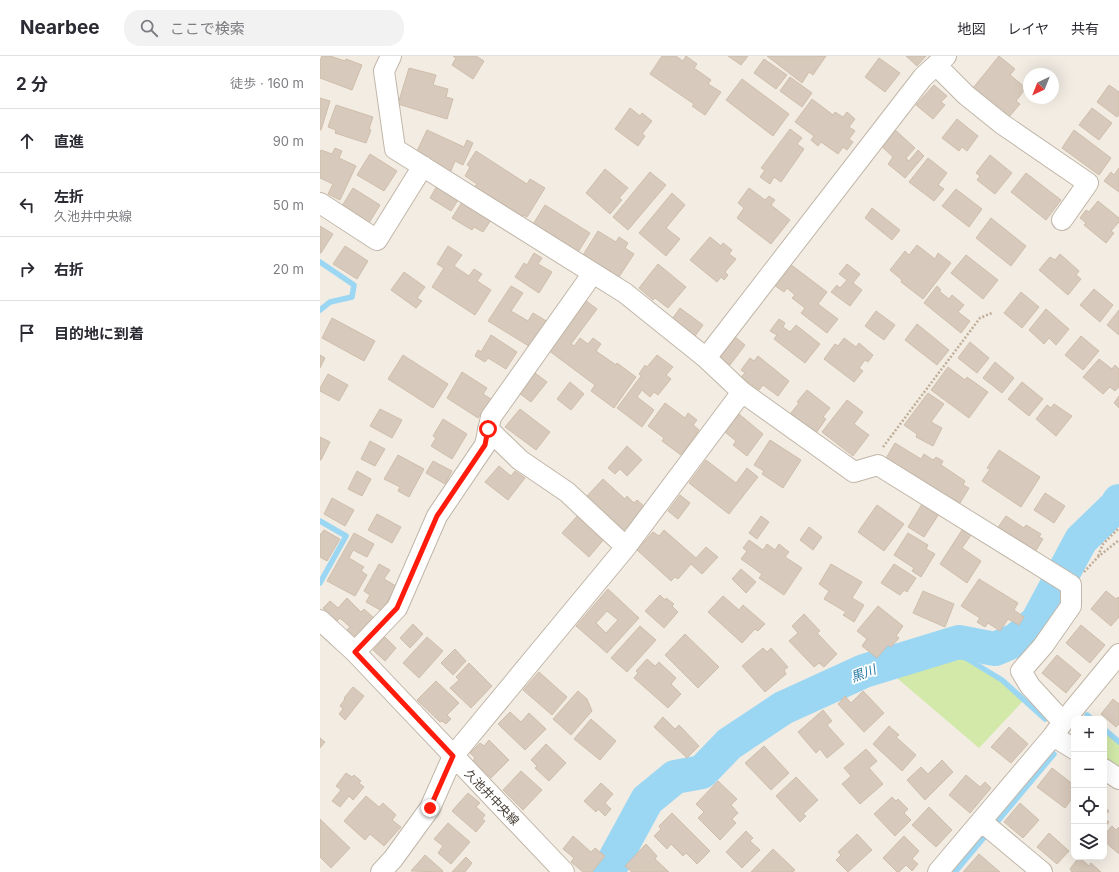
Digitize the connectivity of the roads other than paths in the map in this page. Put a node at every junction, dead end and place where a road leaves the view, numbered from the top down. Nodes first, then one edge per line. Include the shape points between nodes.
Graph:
1 (391, 56) edge
2 (941, 60) edge
3 (423, 166) junction
4 (320, 203) edge
5 (1062, 220) dead end
6 (593, 273) junction
7 (706, 358) junction
8 (742, 392) junction
9 (488, 429) junction
10 (626, 546) junction
11 (320, 620) edge
12 (355, 652) junction
13 (1119, 654) edge
14 (1058, 729) junction
15 (1071, 745) edge
16 (453, 756) junction
17 (1107, 771) edge
18 (1119, 779) edge
19 (981, 821) junction
20 (381, 872) edge
21 (564, 872) edge
22 (938, 872) edge
23 (1042, 872) edge

1 - 3 street via 384,71 394,148
2 - 5 street via 966,95 1002,124 1088,183
2 - 7 street via 923,77
3 - 4 street via 377,240
3 - 6 street
6 - 7 street via 625,293
6 - 9 street via 491,418
7 - 8 street
8 - 10 street
8 - 14 street via 854,472 878,465 1071,585 1071,606 1043,646 1021,671
9 - 10 street via 520,460 567,492
9 - 12 street via 485,445 437,516 397,608
10 - 16 street
11 - 12 street, 久池井中央線
12 - 16 street, 久池井中央線
13 - 14 street
14 - 15 street
14 - 19 street
16 - 20 street via 430,808
16 - 21 street, 久池井中央線
17 - 18 street
19 - 22 street
19 - 23 street

